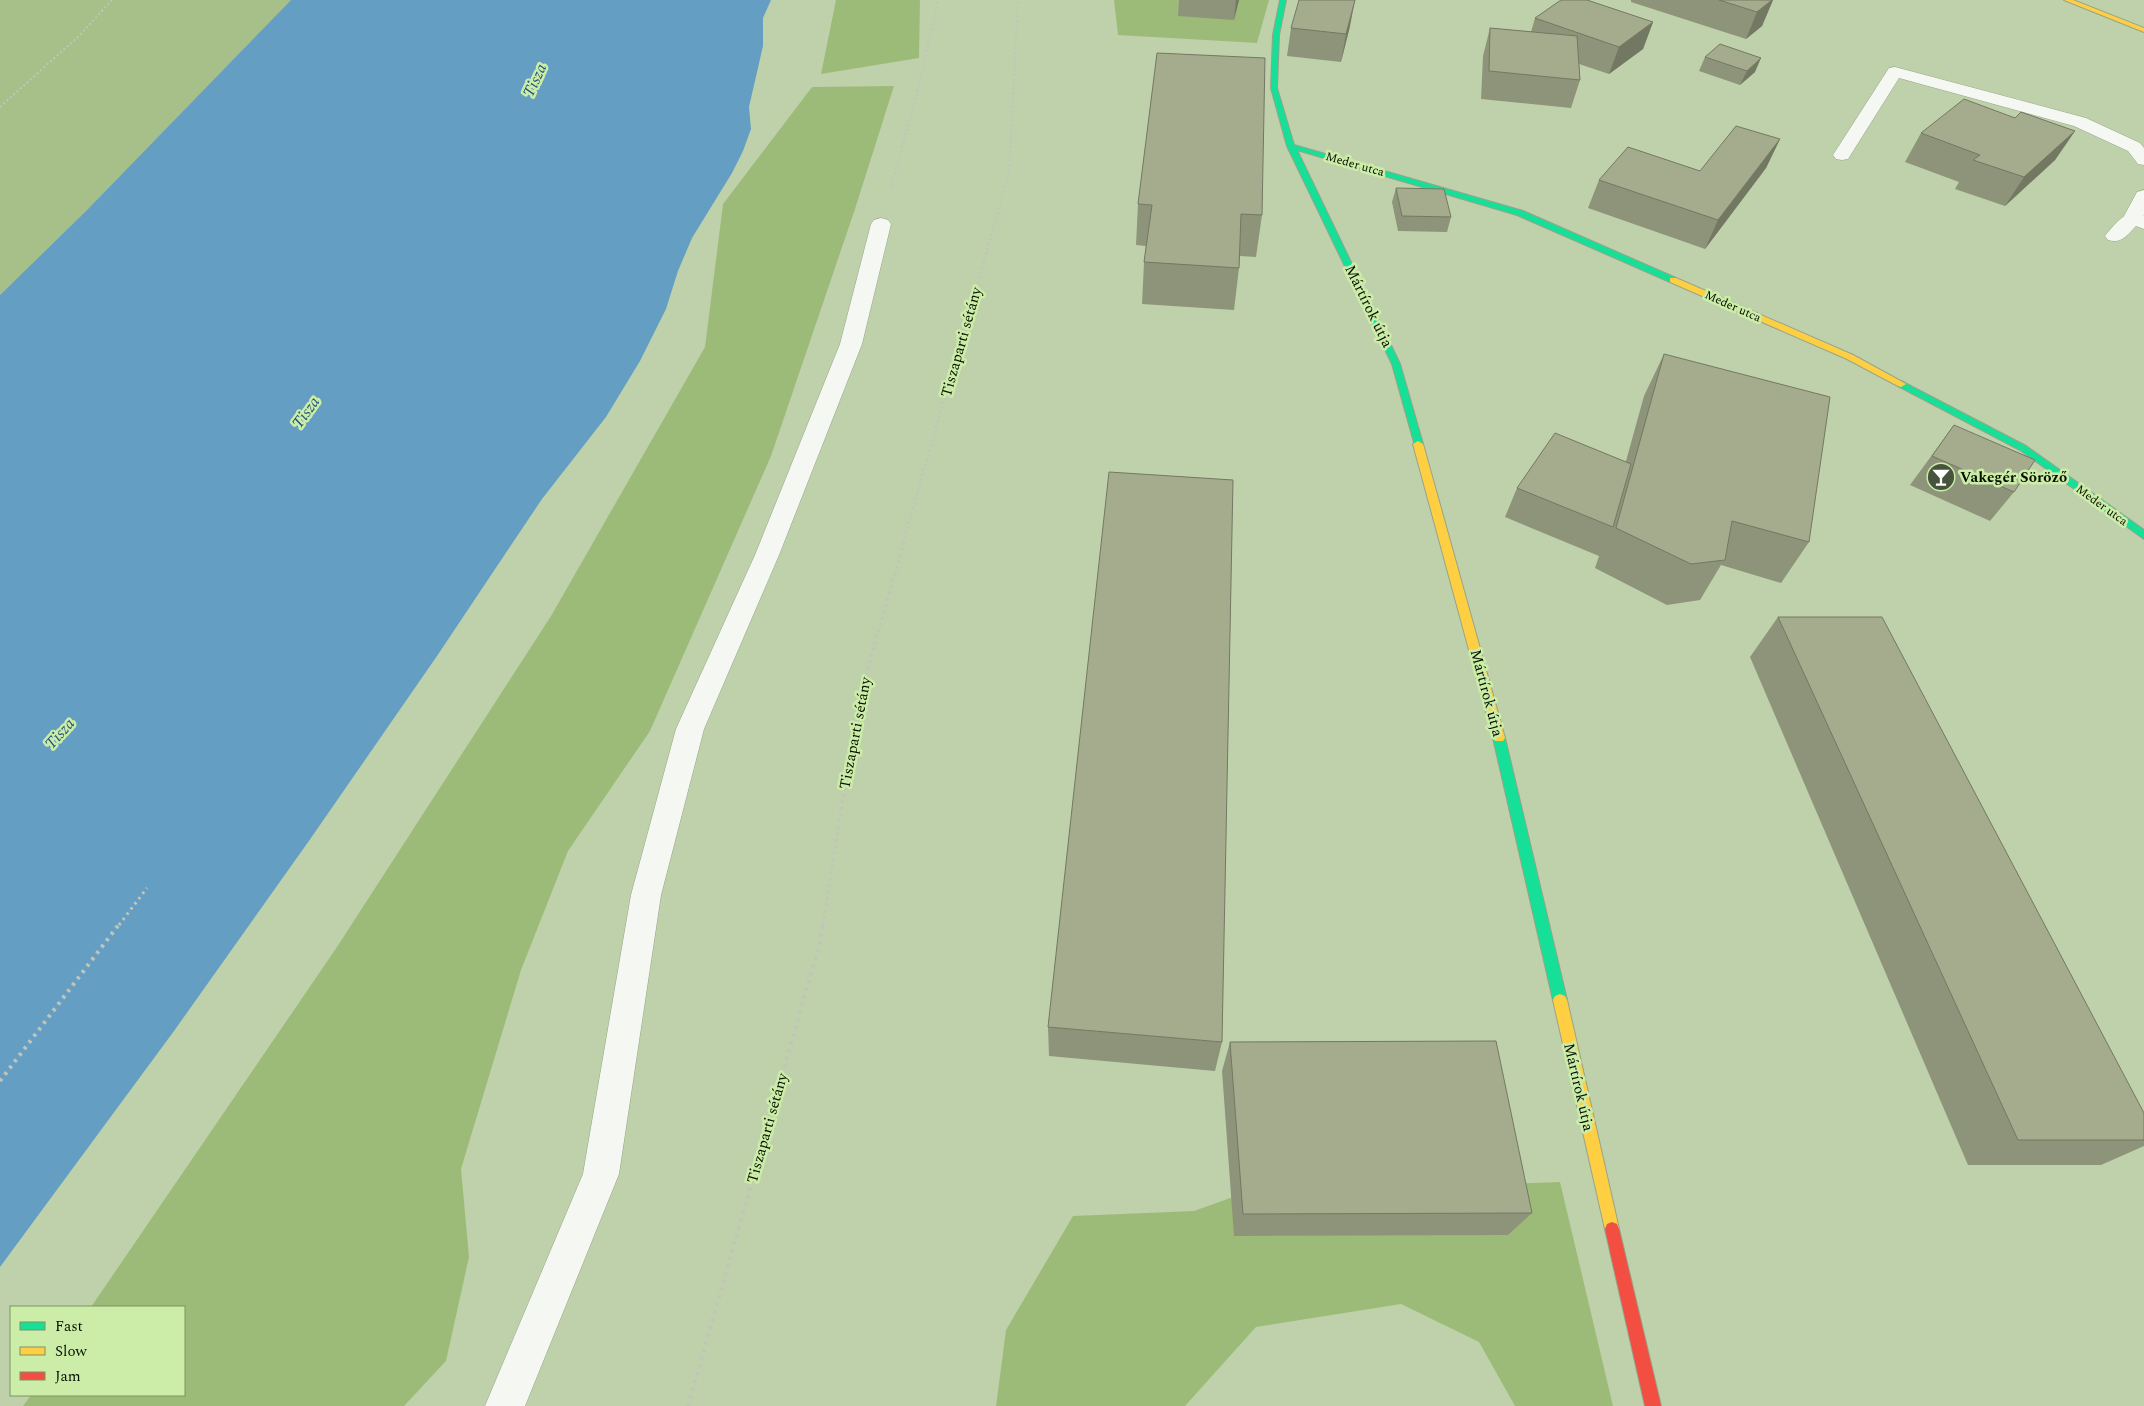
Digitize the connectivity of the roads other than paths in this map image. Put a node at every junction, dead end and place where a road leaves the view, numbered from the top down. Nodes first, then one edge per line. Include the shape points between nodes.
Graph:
1 (1283, 0) edge
2 (2067, 0) edge
3 (2144, 30) edge
4 (1290, 146) junction
5 (1842, 154) dead end
6 (2144, 160) edge
7 (2144, 196) edge
8 (2138, 220) edge
9 (881, 224) road end
10 (2115, 236) dead end
11 (2144, 536) edge
12 (505, 1406) edge
13 (1653, 1406) edge

1 - 4 street, Mártírok útja via 1276,35 1274,88
2 - 3 street
4 - 11 street, Meder utca via 1520,213 1850,357 2023,448
4 - 13 street, Mártírok útja via 1396,364 1494,715
5 - 6 street via 1895,72 2080,122 2134,147
7 - 8 street
8 - 10 street
9 - 12 street via 850,344 767,555 690,729 646,895 601,1174

